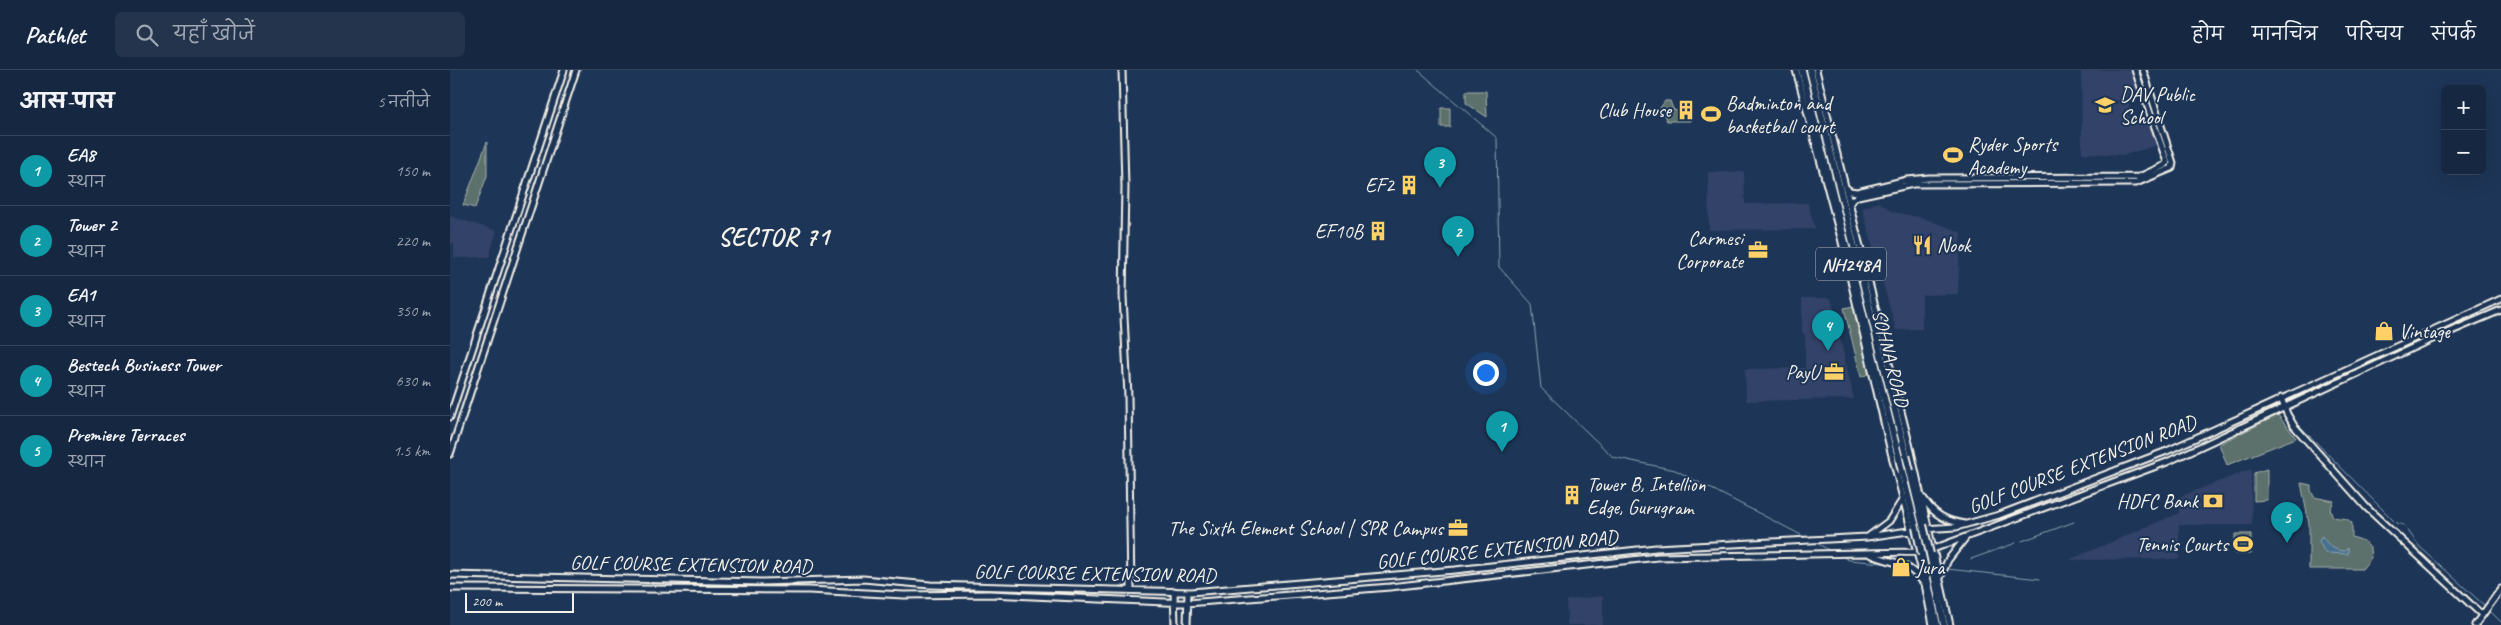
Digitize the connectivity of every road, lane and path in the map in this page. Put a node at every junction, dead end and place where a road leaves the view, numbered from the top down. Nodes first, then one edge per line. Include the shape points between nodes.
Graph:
1 (564, 70) edge
2 (576, 70) edge
3 (1122, 70) edge
4 (1796, 70) edge
5 (1802, 70) edge
6 (1810, 70) edge
7 (1816, 70) edge
8 (2135, 70) edge
9 (2143, 70) edge
10 (2167, 162) junction
11 (2172, 168) junction
12 (1845, 186) junction
13 (1849, 205) junction
14 (2501, 299) edge
15 (2501, 310) edge
16 (2281, 398) junction
17 (2284, 408) junction
18 (450, 416) edge
19 (450, 454) edge
20 (1902, 456) junction
21 (1913, 461) junction
22 (1894, 466) junction
23 (1920, 494) junction
24 (1904, 499) junction
25 (1968, 524) junction
26 (1920, 528) junction
27 (1867, 537) junction
28 (1966, 537) junction
29 (1915, 552) junction
30 (1931, 552) junction
31 (1868, 553) junction
32 (450, 576) edge
33 (1940, 580) junction
34 (802, 581) junction
35 (749, 582) junction
36 (1925, 584) junction
37 (450, 588) edge
38 (1130, 589) junction
39 (2501, 589) edge
40 (802, 590) junction
41 (1174, 590) junction
42 (749, 591) junction
43 (1188, 592) junction
44 (1176, 602) junction
45 (1187, 603) junction
46 (2481, 614) junction
47 (1175, 625) edge
48 (1186, 625) edge
49 (1933, 625) edge
50 (1937, 625) edge
51 (1944, 625) edge
52 (1950, 625) edge
53 (2475, 625) edge

1 - 18 main road
2 - 19 main road
3 - 38 main road
4 - 22 main road via 1841,238
5 - 20 highway, SOHNA ROAD / NH248A
6 - 20 highway, SOHNA ROAD / NH248A
7 - 12 main road
8 - 10 main road
9 - 11 main road via 2174,163
10 - 11 main road
10 - 12 main road via 2136,178 1929,178 1857,192
11 - 13 main road via 2136,183 1913,184 1858,196
12 - 13 main road
13 - 21 main road
14 - 16 main road, GOLF COURSE EXTENSION ROAD
15 - 17 main road, GOLF COURSE EXTENSION ROAD
16 - 17 main road
16 - 25 main road, GOLF COURSE EXTENSION ROAD via 2169,450
17 - 28 main road, GOLF COURSE EXTENSION ROAD via 2167,462
17 - 46 main road via 2296,427 2367,508
20 - 26 highway, SOHNA ROAD / NH248A, bridge
21 - 22 main road
21 - 23 main road
22 - 24 main road
23 - 25 main road via 1935,514 1952,522
23 - 26 main road
24 - 26 main road
24 - 27 main road via 1889,521
25 - 26 main road, GOLF COURSE EXTENSION ROAD
26 - 27 main road, GOLF COURSE EXTENSION ROAD
26 - 29 main road
26 - 30 highway, SOHNA ROAD / NH248A, bridge
26 - 50 highway, SOHNA ROAD / NH248A, bridge via 1922,556
27 - 43 main road, GOLF COURSE EXTENSION ROAD via 1656,548
28 - 30 main road, GOLF COURSE EXTENSION ROAD
28 - 33 main road via 1948,560
29 - 30 main road, GOLF COURSE EXTENSION ROAD
29 - 31 main road, GOLF COURSE EXTENSION ROAD
29 - 36 main road
30 - 33 main road
30 - 51 highway, SOHNA ROAD / NH248A
31 - 36 main road via 1901,563 1912,569
31 - 45 main road, GOLF COURSE EXTENSION ROAD via 1666,557 1409,586
32 - 35 main road, GOLF COURSE EXTENSION ROAD
33 - 52 main road
34 - 35 main road, GOLF COURSE EXTENSION ROAD
34 - 38 main road, GOLF COURSE EXTENSION ROAD via 863,579 930,585
34 - 40 main road
35 - 42 main road
36 - 49 main road
37 - 42 main road, GOLF COURSE EXTENSION ROAD
38 - 41 main road, GOLF COURSE EXTENSION ROAD
39 - 46 main road
40 - 42 main road, GOLF COURSE EXTENSION ROAD
40 - 44 main road, GOLF COURSE EXTENSION ROAD
41 - 43 main road, GOLF COURSE EXTENSION ROAD
41 - 44 main road
43 - 45 main road
44 - 45 main road, GOLF COURSE EXTENSION ROAD
44 - 47 main road
45 - 48 main road
46 - 53 main road

